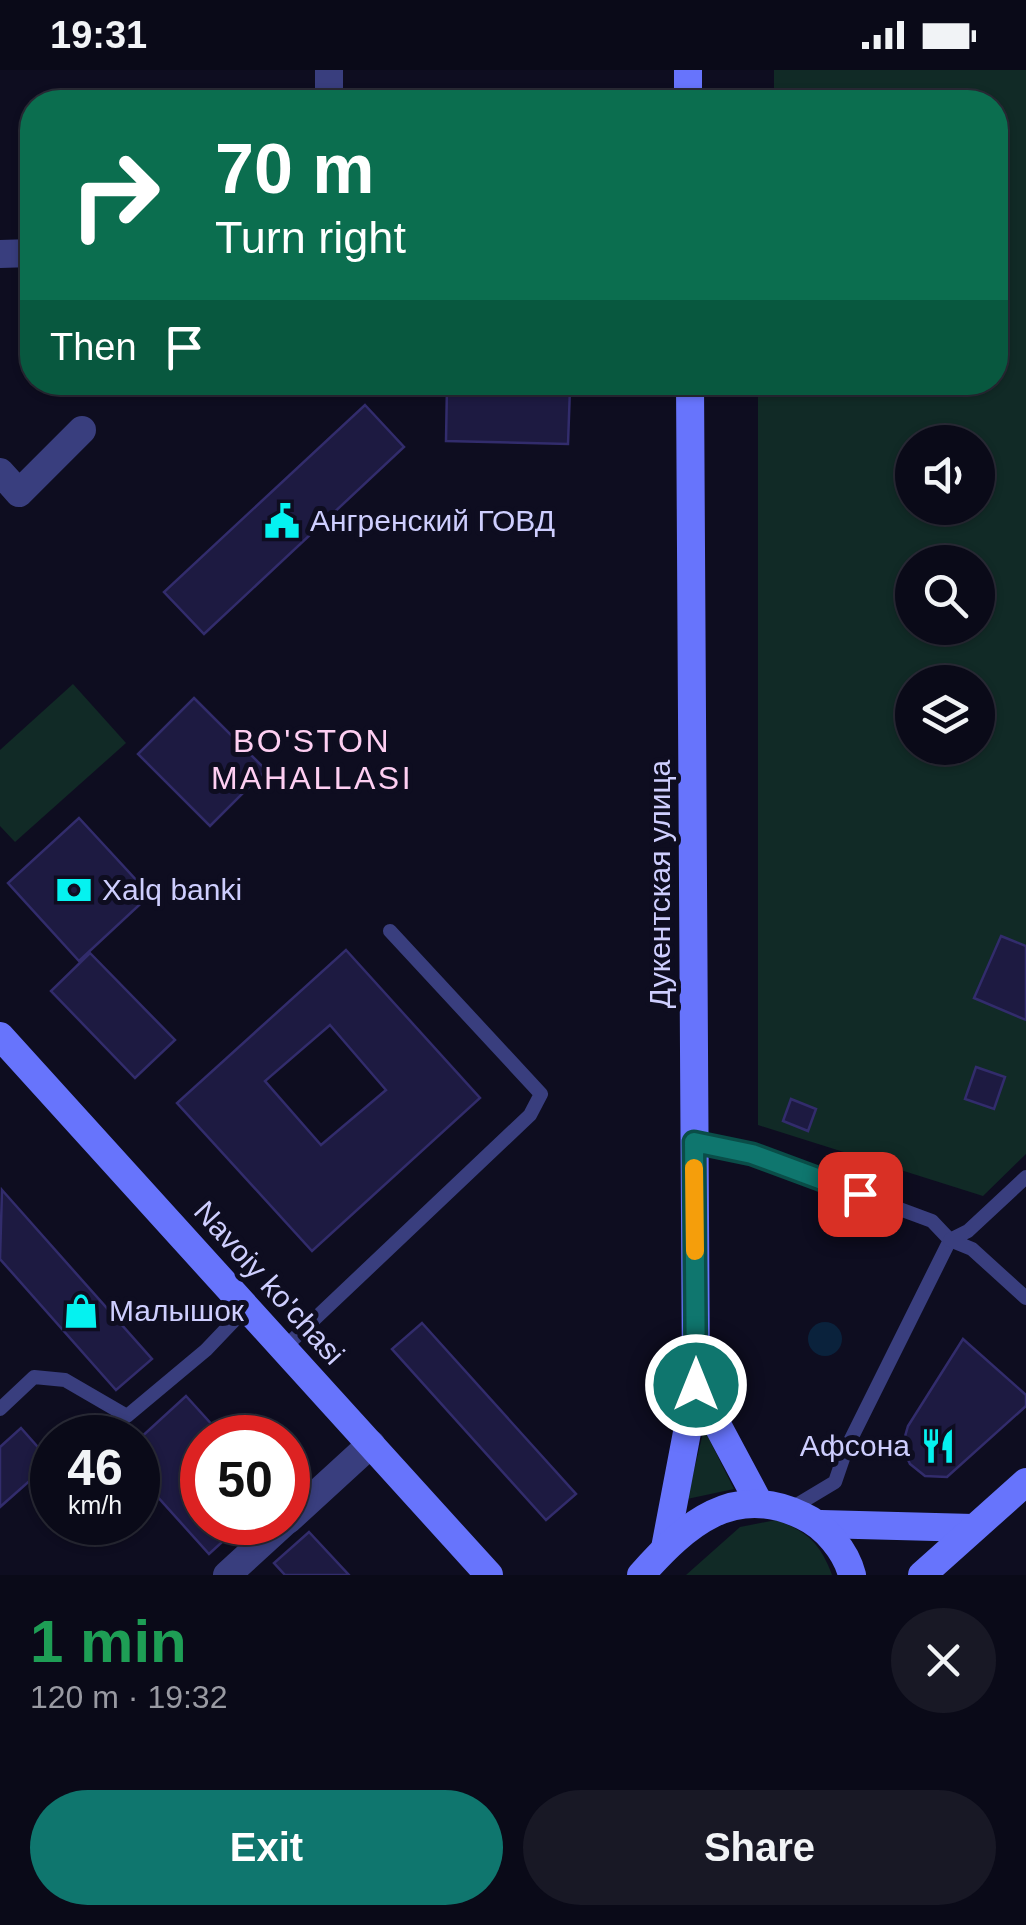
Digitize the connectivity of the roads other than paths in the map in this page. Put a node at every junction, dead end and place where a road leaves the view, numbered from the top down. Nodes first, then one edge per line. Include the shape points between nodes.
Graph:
1 (690, 395) edge
2 (82, 430) dead end
3 (0, 472) edge
4 (390, 931) dead end
5 (0, 1036) edge
6 (694, 1142) junction
7 (1026, 1177) edge
8 (950, 1240) junction
9 (1026, 1298) edge
10 (247, 1307) junction
11 (284, 1348) junction
12 (696, 1385) junction
13 (0, 1410) edge
14 (371, 1444) junction
15 (1026, 1482) edge
16 (310, 1499) edge
17 (758, 1501) junction
18 (790, 1509) junction
19 (820, 1524) junction
20 (974, 1528) junction
21 (263, 1545) edge
22 (665, 1548) junction
23 (239, 1571) edge
24 (489, 1575) edge
25 (641, 1575) edge
26 (852, 1575) edge
27 (922, 1575) edge

1 - 6 main road, Дукентская улица
2 - 3 street via 19,493
4 - 11 lane via 540,1094 530,1114
5 - 10 main road, Navoiy ko'chasi
6 - 8 lane via 752,1154 932,1221
6 - 12 main road, Дукентская улица
7 - 8 lane
8 - 9 lane via 972,1249
8 - 18 lane via 835,1482
10 - 11 main road, Navoiy ko'chasi
10 - 13 lane via 127,1416 64,1380 34,1377
11 - 14 main road, Navoiy ko'chasi
12 - 17 main road
12 - 22 main road, Дукентская улица
14 - 16 street
14 - 24 main road, Navoiy ko'chasi
15 - 20 main road
17 - 18 main road
17 - 22 main road via 715,1512
18 - 19 main road
19 - 20 main road
19 - 26 main road
20 - 27 main road
21 - 23 street
22 - 25 main road

